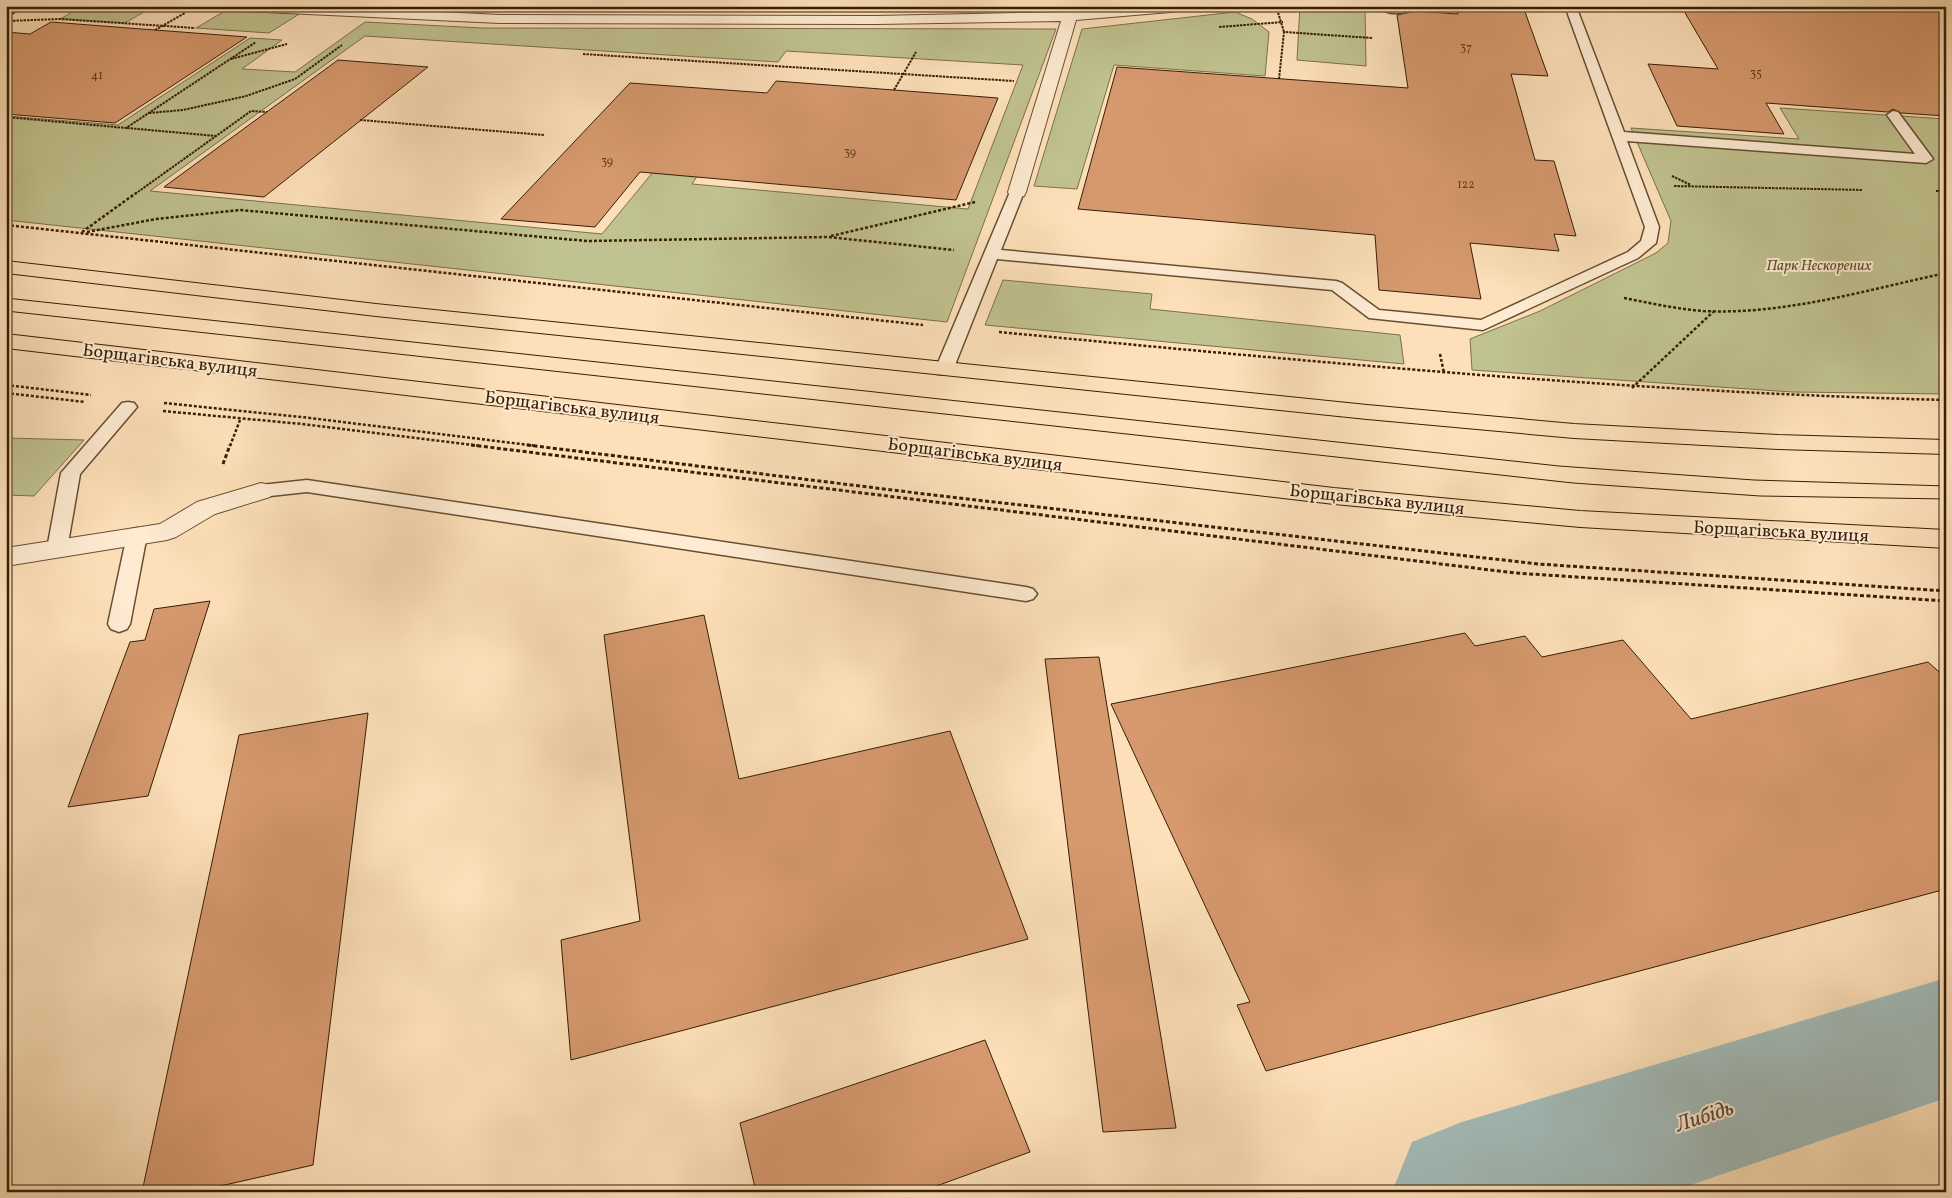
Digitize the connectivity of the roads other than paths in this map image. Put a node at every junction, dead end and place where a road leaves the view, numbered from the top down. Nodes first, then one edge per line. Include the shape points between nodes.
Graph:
1 (219, 6) edge
2 (1194, 6) edge
3 (1416, 6) edge
4 (1570, 6) edge
5 (348, 9) edge
6 (1390, 10) dead end
7 (998, 12) edge
8 (1070, 16) junction
9 (1893, 114) dead end
10 (1618, 136) junction
11 (1017, 192) joint
12 (992, 254) junction
13 (6, 268) edge
14 (6, 341) edge
15 (944, 370) junction
16 (128, 407) road end
17 (1946, 447) edge
18 (261, 491) joint
19 (137, 536) junction
20 (1946, 539) edge
21 (58, 549) junction
22 (6, 557) edge
23 (1026, 594) dead end
24 (119, 624) dead end

1 - 5 street
2 - 8 street
3 - 6 lane
4 - 10 lane
5 - 7 street via 500,18
7 - 8 street
8 - 11 street
9 - 10 lane via 1926,158
10 - 12 lane via 1652,227 1648,243 1633,255 1484,326 1375,315 1336,286
11 - 12 lane
12 - 15 lane
13 - 15 main road
14 - 20 main road, Борщагівська вулиця via 1334,496 1580,519
15 - 17 main road via 1574,431
16 - 21 lane via 71,473
18 - 19 street via 206,508 167,530
18 - 23 lane via 307,486
19 - 21 street
19 - 24 lane
21 - 22 street

